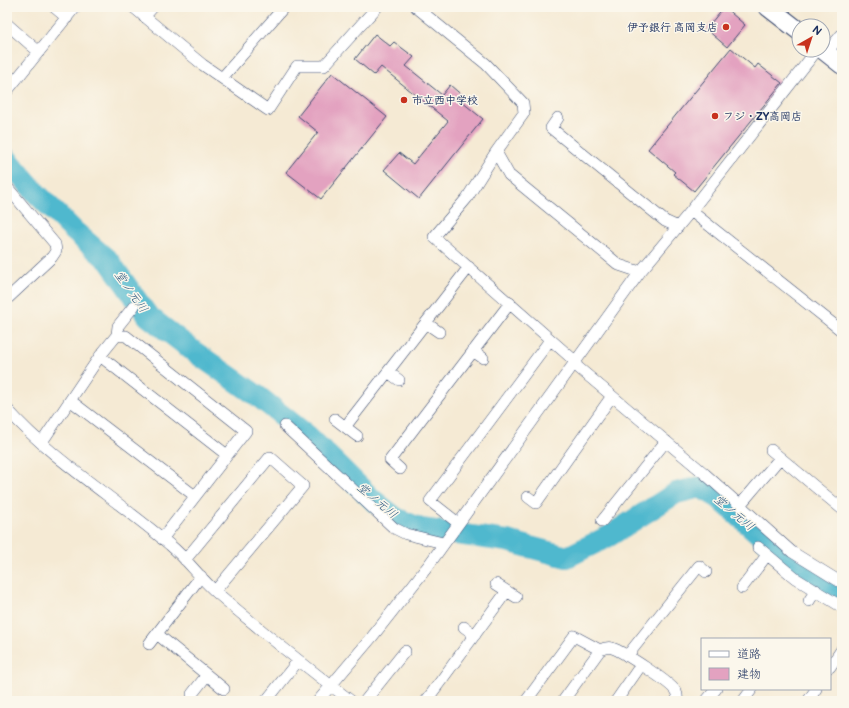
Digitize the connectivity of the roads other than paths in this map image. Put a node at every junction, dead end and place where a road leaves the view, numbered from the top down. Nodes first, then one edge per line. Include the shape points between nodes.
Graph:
1 (54, 7) edge
2 (75, 7) edge
3 (133, 7) edge
4 (153, 7) edge
5 (284, 7) edge
6 (377, 7) edge
7 (416, 7) edge
8 (768, 7) edge
9 (144, 17) junction
10 (66, 18) junction
11 (7, 24) edge
12 (791, 25) edge
13 (842, 34) edge
14 (831, 43) edge
15 (39, 52) junction
16 (831, 57) edge
17 (816, 58) edge
18 (842, 65) edge
19 (222, 78) junction
20 (7, 91) edge
21 (558, 118) dead end
22 (496, 152) junction
23 (7, 187) edge
24 (692, 211) junction
25 (678, 227) junction
26 (469, 267) junction
27 (640, 272) junction
28 (7, 299) edge
29 (510, 303) junction
30 (134, 306) dead end
31 (426, 323) junction
32 (842, 331) edge
33 (439, 332) dead end
34 (117, 335) junction
35 (550, 340) junction
36 (473, 351) junction
37 (100, 356) junction
38 (483, 358) dead end
39 (575, 363) junction
40 (388, 372) junction
41 (399, 380) dead end
42 (612, 396) junction
43 (71, 401) junction
44 (7, 409) edge
45 (335, 420) dead end
46 (285, 426) dead end
47 (345, 427) junction
48 (357, 436) dead end
49 (666, 441) junction
50 (42, 442) junction
51 (771, 450) dead end
52 (227, 455) junction
53 (780, 458) junction
54 (400, 468) dead end
55 (195, 496) junction
56 (528, 497) dead end
57 (740, 505) junction
58 (842, 509) edge
59 (602, 521) dead end
60 (458, 523) junction
61 (162, 539) junction
62 (443, 543) junction
63 (185, 560) junction
64 (706, 572) dead end
65 (201, 576) junction
66 (842, 583) edge
67 (496, 584) dead end
68 (742, 588) dead end
69 (816, 590) junction
70 (215, 591) junction
71 (507, 591) junction
72 (516, 597) dead end
73 (809, 601) dead end
74 (842, 607) edge
75 (464, 627) dead end
76 (157, 634) junction
77 (475, 635) junction
78 (149, 644) dead end
79 (842, 648) edge
80 (600, 650) junction
81 (405, 651) dead end
82 (626, 656) junction
83 (298, 661) junction
84 (641, 665) junction
85 (831, 665) edge
86 (207, 675) junction
87 (441, 680) junction
88 (331, 686) junction
89 (451, 687) dead end
90 (224, 689) dead end
91 (715, 690) edge
92 (751, 690) edge
93 (815, 690) edge
94 (192, 694) dead end
95 (266, 701) edge
96 (318, 701) edge
97 (351, 701) edge
98 (365, 701) edge
99 (426, 701) edge
100 (526, 701) edge
101 (564, 701) edge
102 (616, 701) edge
103 (677, 701) edge
104 (706, 701) edge
105 (743, 701) edge
106 (808, 701) edge

1 - 10 street
2 - 10 street
3 - 9 street
4 - 9 street
5 - 19 street
6 - 19 street via 324,66 297,66 268,110
7 - 22 street via 486,64 523,103 524,113
8 - 12 main road
9 - 19 street
10 - 15 street
11 - 15 street
13 - 14 street
15 - 20 street
16 - 18 main road
17 - 24 street
21 - 25 street via 550,128 665,221
22 - 26 street via 467,198 434,237
22 - 27 street via 509,175 618,264
23 - 28 street via 55,244 56,251
24 - 25 street
24 - 32 street
25 - 27 street
26 - 29 street
26 - 31 street
27 - 39 street
29 - 35 street
29 - 36 street
30 - 34 street via 118,326
31 - 33 street
31 - 40 street
34 - 37 street
34 - 52 street via 126,336 246,431
35 - 39 street
35 - 60 street via 430,501
36 - 38 street
36 - 54 street via 434,411 390,460
37 - 43 street
37 - 52 street
39 - 42 street
39 - 60 street
40 - 41 street
40 - 47 street
42 - 49 street
42 - 56 street via 536,503
43 - 50 street
43 - 55 street
44 - 50 street
45 - 47 street
46 - 62 street via 394,528 406,534
47 - 48 street
49 - 57 street
49 - 59 street
50 - 61 street
51 - 53 street
52 - 55 street
53 - 57 street
53 - 58 street
55 - 61 street
57 - 66 street via 792,552
60 - 62 street
61 - 63 street
62 - 88 street via 372,637
63 - 65 street
63 - 70 street via 270,457 302,486
64 - 82 street via 699,566
65 - 70 street
65 - 76 street
67 - 71 street
68 - 69 street via 763,551 795,578
69 - 73 street
69 - 74 street
70 - 83 street
71 - 72 street
71 - 77 street
75 - 77 street
76 - 78 street
76 - 86 street
77 - 87 street
79 - 85 street
80 - 82 street via 613,648
80 - 100 street via 574,636
80 - 101 street
81 - 98 street
82 - 84 street
83 - 88 street
83 - 95 street
84 - 102 street
84 - 103 street via 674,688
86 - 90 street
86 - 94 street
87 - 89 street
87 - 99 street
88 - 96 street
88 - 97 street
91 - 104 street
92 - 105 street
93 - 106 street

